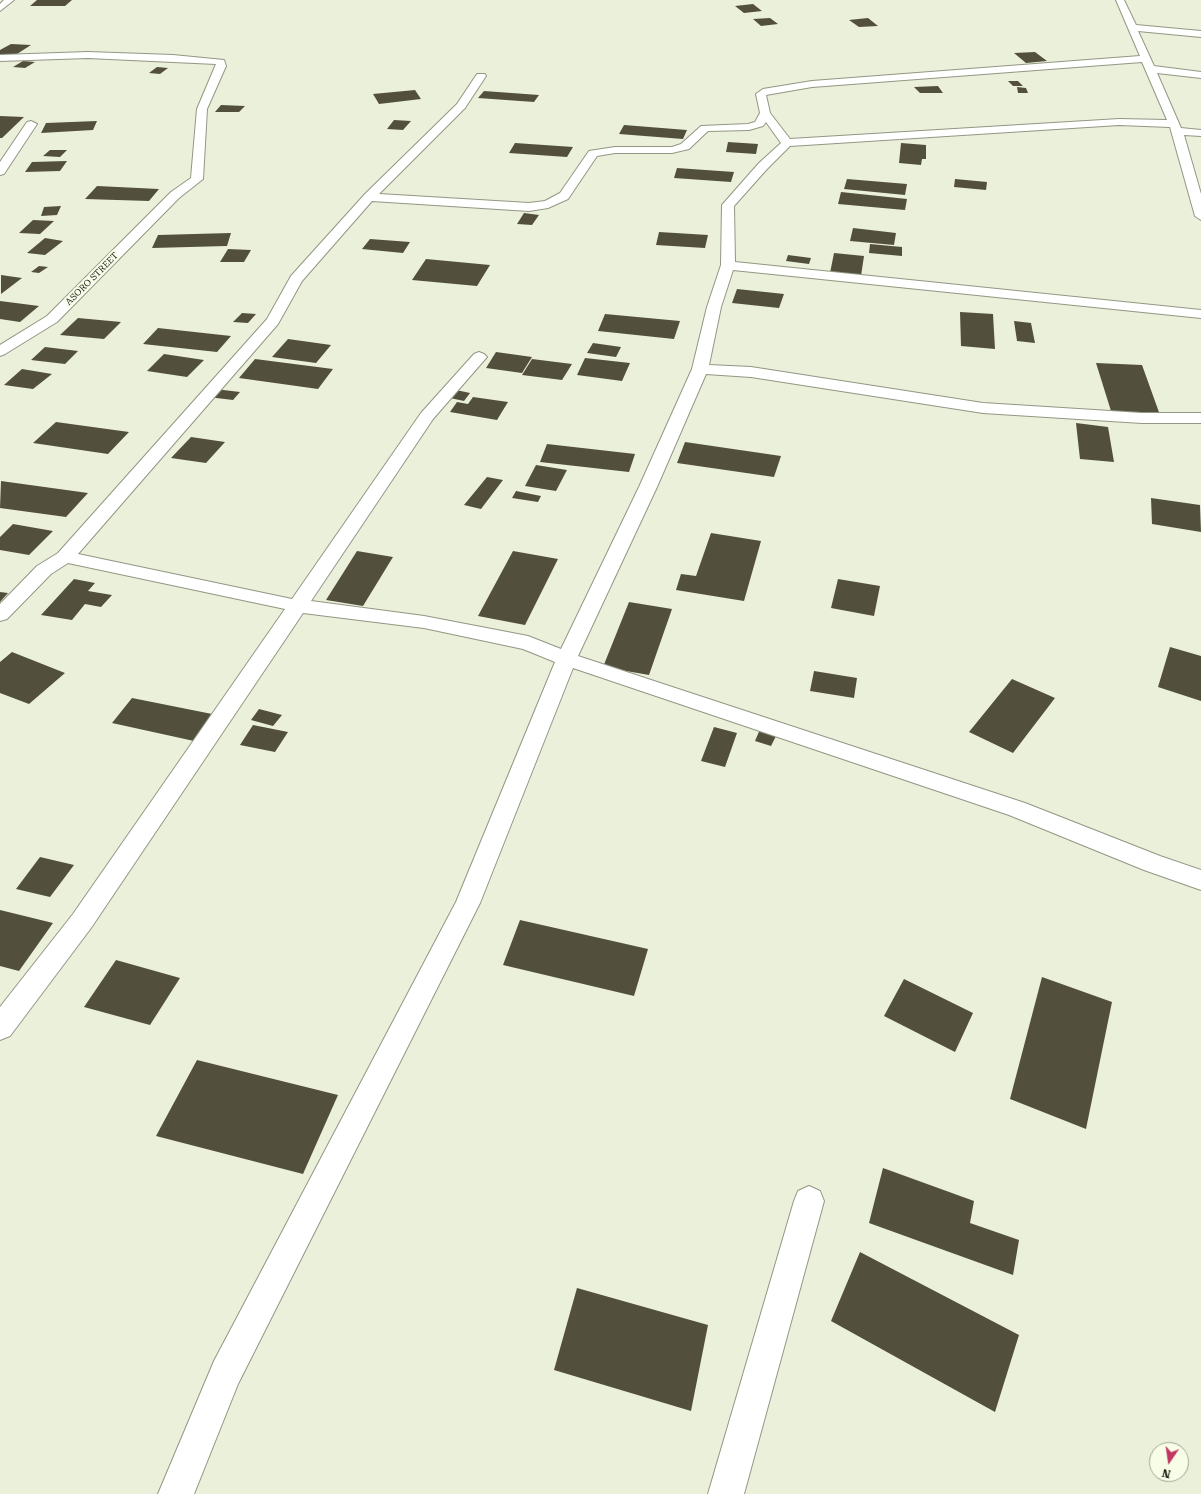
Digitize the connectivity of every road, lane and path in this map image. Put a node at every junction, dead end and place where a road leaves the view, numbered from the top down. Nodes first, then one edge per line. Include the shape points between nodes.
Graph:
1 (10, 0) edge
2 (1120, 0) edge
3 (0, 8) edge
4 (1133, 28) junction
5 (1201, 34) edge
6 (0, 58) edge
7 (1148, 64) junction
8 (1201, 75) edge
9 (481, 76) dead end
10 (765, 113) junction
11 (31, 124) dead end
12 (1176, 127) junction
13 (1201, 133) edge
14 (787, 143) junction
15 (0, 171) edge
16 (369, 197) junction
17 (1201, 216) edge
18 (728, 265) junction
19 (1201, 314) edge
20 (0, 351) edge
21 (479, 357) dead end
22 (700, 369) junction
23 (1201, 418) edge
24 (65, 558) junction
25 (298, 606) junction
26 (0, 615) edge
27 (566, 659) junction
28 (1201, 880) edge
29 (0, 1028) edge
30 (809, 1201) dead end
31 (176, 1494) edge
32 (726, 1494) edge

1 - 3 street
2 - 4 street
4 - 5 street
4 - 7 street
6 - 20 street, ASORO STREET via 88,55 173,58 220,62 221,66 202,109 197,179 175,195 52,319
7 - 8 street
7 - 10 street via 1028,67 779,88 761,94
7 - 12 street
9 - 16 street via 461,106
10 - 14 street
10 - 16 street via 759,124 749,127 705,128 685,147 672,150 615,150 593,153 564,196 548,204 529,207
11 - 15 street
12 - 13 street
12 - 14 street via 1119,122
12 - 17 street
14 - 18 street via 728,204
16 - 24 street via 296,279 273,321
18 - 19 street
18 - 22 street via 714,307
21 - 25 street via 427,416
22 - 23 street via 751,372 983,408 1142,418
22 - 27 street via 648,487
24 - 25 street
24 - 26 street via 44,570
25 - 27 street via 424,622 528,643
25 - 29 street via 82,922
27 - 28 street via 1018,809
27 - 31 street via 468,903 226,1373
30 - 32 street

